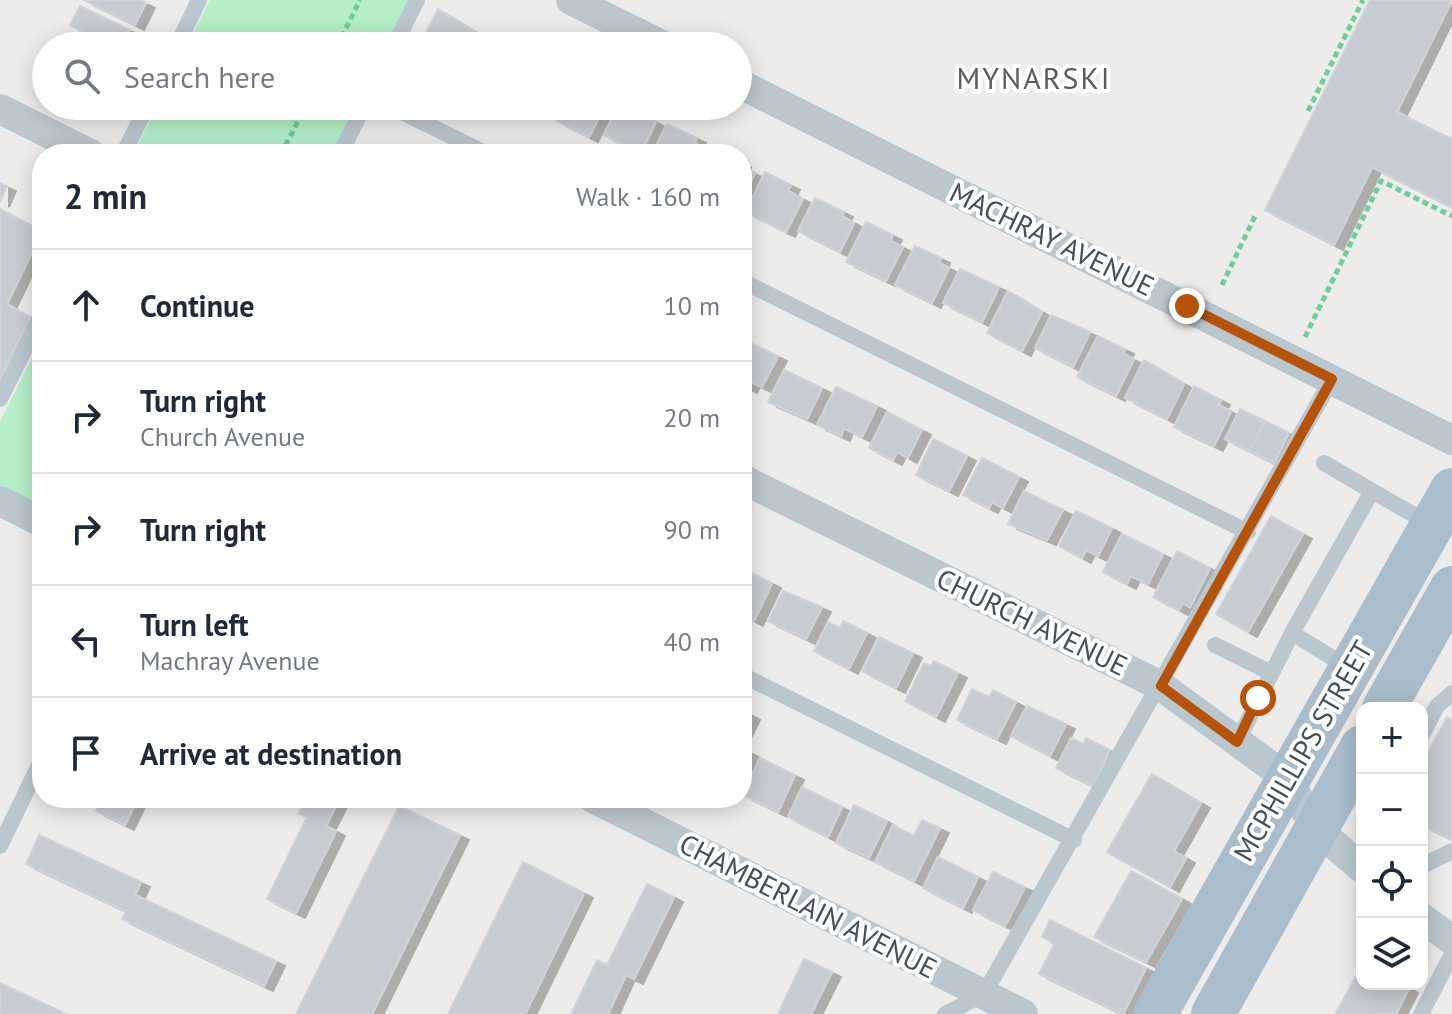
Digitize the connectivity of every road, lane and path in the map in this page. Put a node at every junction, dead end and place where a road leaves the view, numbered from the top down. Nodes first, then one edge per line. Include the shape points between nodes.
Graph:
1 (199, 0) edge
2 (360, 0) edge
3 (417, 0) edge
4 (571, 0) edge
5 (1363, 0) edge
6 (184, 32) edge
7 (344, 32) edge
8 (401, 32) edge
9 (636, 32) edge
10 (752, 90) edge
11 (0, 109) edge
12 (1308, 111) dead end
13 (140, 120) edge
14 (299, 120) edge
15 (357, 120) edge
16 (418, 120) edge
17 (70, 144) edge
18 (128, 144) edge
19 (286, 144) edge
20 (345, 144) edge
21 (467, 144) edge
22 (1255, 216) dead end
23 (1452, 216) edge
24 (1222, 285) dead end
25 (752, 286) edge
26 (32, 335) edge
27 (1293, 359) junction
28 (1332, 379) junction
29 (0, 399) edge
30 (1452, 440) edge
31 (1324, 463) dead end
32 (752, 484) edge
33 (1372, 491) junction
34 (0, 501) edge
35 (1442, 507) edge
36 (32, 517) edge
37 (1248, 532) junction
38 (1452, 588) edge
39 (1292, 633) junction
40 (1215, 645) dead end
41 (1350, 668) junction
42 (1271, 673) junction
43 (752, 680) edge
44 (1161, 686) junction
45 (1452, 693) edge
46 (1387, 702) edge
47 (1428, 723) edge
48 (1237, 742) junction
49 (1356, 758) edge
50 (1287, 778) junction
51 (32, 780) edge
52 (613, 808) edge
53 (1316, 829) junction
54 (1074, 840) junction
55 (0, 846) edge
56 (1452, 851) edge
57 (1356, 863) edge
58 (1428, 863) edge
59 (1444, 934) edge
60 (984, 994) junction
61 (945, 1014) edge
62 (1023, 1014) edge
63 (1155, 1014) edge
64 (1213, 1014) edge
65 (1421, 1014) edge

1 - 6 lane
2 - 7 path
3 - 8 lane
4 - 9 street
5 - 12 path
10 - 27 street, MACHRAY AVENUE
11 - 17 street
13 - 18 lane
14 - 19 path
15 - 20 lane
16 - 21 lane
22 - 24 path
23 - 27 path via 1381,181
25 - 37 lane
26 - 29 lane
27 - 28 street, MACHRAY AVENUE
28 - 30 street, MACHRAY AVENUE
28 - 37 lane
31 - 33 lane
32 - 44 street, CHURCH AVENUE
33 - 35 lane
33 - 39 lane
34 - 36 street
35 - 41 main road, MCPHILLIPS STREET
37 - 44 lane
38 - 46 main road, MCPHILLIPS STREET
39 - 41 lane
39 - 42 lane
40 - 42 lane
41 - 50 main road, MCPHILLIPS STREET
42 - 48 lane
43 - 54 lane
44 - 48 street, CHURCH AVENUE
44 - 54 lane
45 - 47 lane
48 - 50 street, CHURCH AVENUE
49 - 53 main road, MCPHILLIPS STREET
50 - 53 street, CHURCH AVENUE
50 - 63 main road, MCPHILLIPS STREET
51 - 55 lane
52 - 60 street, CHAMBERLAIN AVENUE
53 - 57 street, CHURCH AVENUE
53 - 64 main road, MCPHILLIPS STREET
54 - 60 lane
56 - 58 lane
59 - 65 lane
60 - 61 lane
60 - 62 street, CHAMBERLAIN AVENUE

